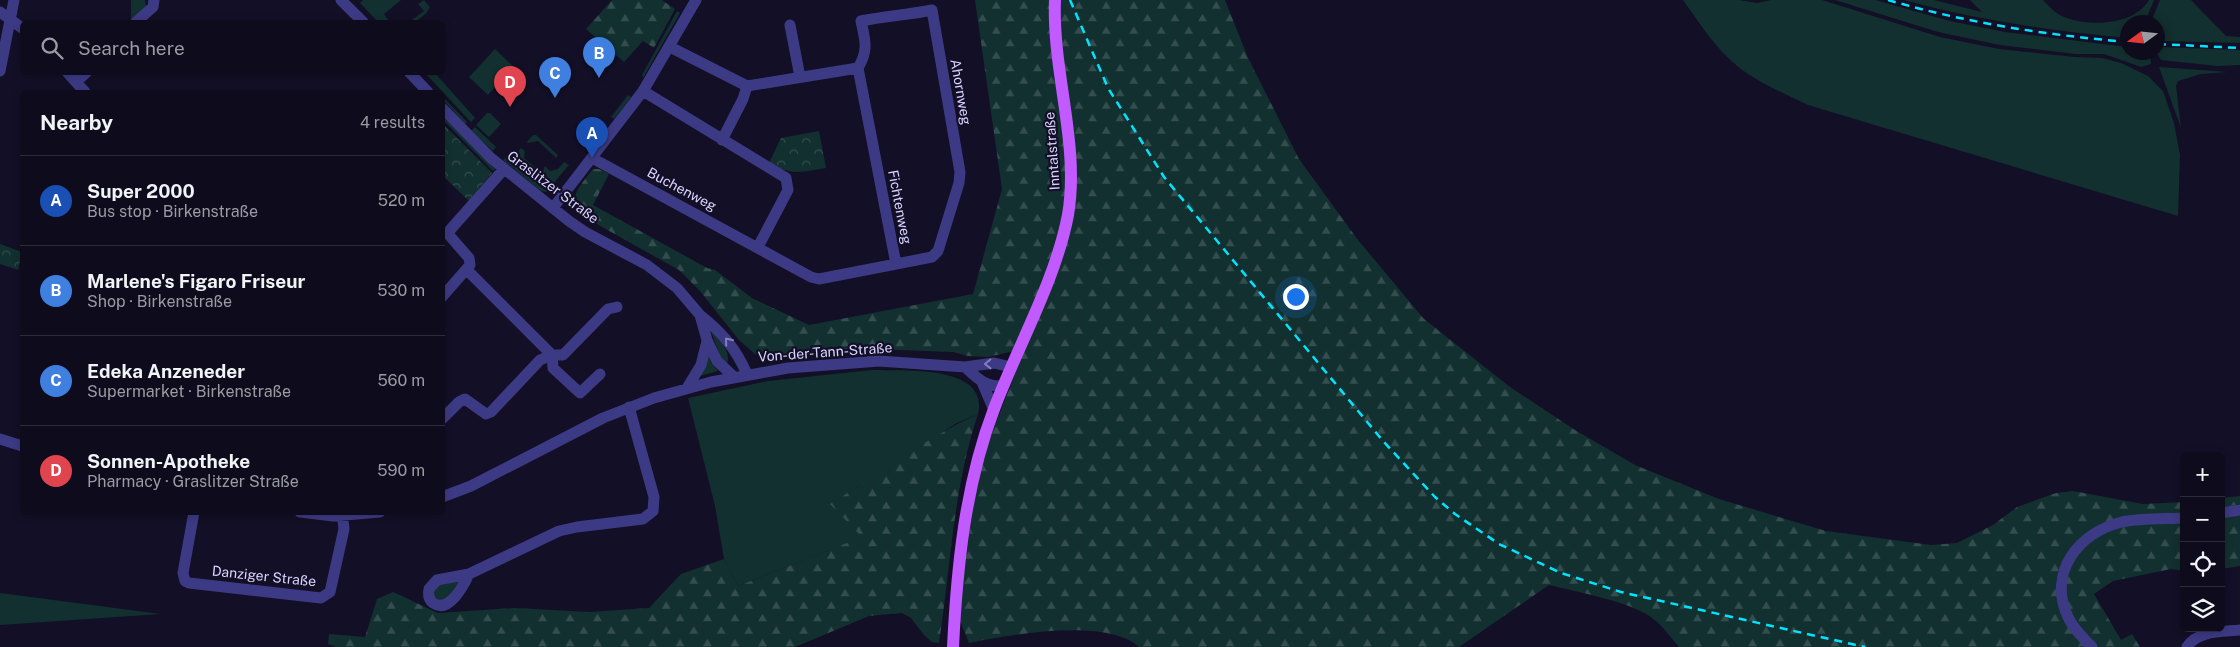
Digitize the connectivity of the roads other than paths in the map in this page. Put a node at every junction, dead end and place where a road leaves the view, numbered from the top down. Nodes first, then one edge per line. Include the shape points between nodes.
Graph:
1 (14, 0) edge
2 (154, 0) edge
3 (341, 0) edge
4 (696, 0) edge
5 (1055, 0) edge
6 (5, 15) edge
7 (138, 20) edge
8 (360, 20) edge
9 (790, 25) dead end
10 (20, 26) edge
11 (670, 47) junction
12 (858, 68) junction
13 (0, 71) edge
14 (70, 75) edge
15 (84, 75) edge
16 (412, 75) edge
17 (800, 77) junction
18 (76, 82) junction
19 (747, 86) junction
20 (83, 90) edge
21 (426, 90) edge
22 (643, 91) junction
23 (445, 111) edge
24 (722, 140) junction
25 (592, 158) junction
26 (504, 169) junction
27 (553, 208) junction
28 (758, 247) junction
29 (896, 264) junction
30 (467, 270) junction
31 (445, 294) edge
32 (617, 307) dead end
33 (700, 315) junction
34 (707, 340) junction
35 (552, 355) junction
36 (965, 367) junction
37 (1011, 367) junction
38 (600, 374) dead end
39 (747, 374) junction
40 (734, 377) junction
41 (982, 382) junction
42 (1003, 386) junction
43 (686, 388) junction
44 (629, 407) junction
45 (994, 410) junction
46 (445, 416) edge
47 (0, 439) edge
48 (20, 445) edge
49 (445, 495) edge
50 (2240, 510) edge
51 (2225, 512) edge
52 (193, 515) edge
53 (342, 515) edge
54 (2180, 518) edge
55 (469, 574) dead end
56 (2240, 630) edge
57 (953, 647) edge
58 (2092, 647) edge
59 (2187, 647) edge

1 - 6 street
2 - 7 street via 153,7
3 - 8 street
4 - 11 street
5 - 37 main road, Inntalstraße via 1055,44 1070,154 1070,199 1058,253
6 - 10 street
6 - 13 street
9 - 17 street
11 - 19 street
11 - 22 street
12 - 17 street
12 - 29 street, Fichtenweg
12 - 29 street, Ahornweg via 865,57 866,45 861,21 932,10 960,172 959,183 936,255
14 - 18 street
15 - 18 street
16 - 21 street
17 - 19 street
18 - 20 street
19 - 24 street via 744,99
22 - 24 street
22 - 25 street
23 - 26 street, Graslitzer Straße
24 - 28 street via 781,174 788,182 788,190
25 - 27 street
25 - 28 street, Buchenweg
26 - 27 street, Graslitzer Straße
26 - 30 street via 448,235 469,258
27 - 33 street, Graslitzer Straße via 584,232 665,277
28 - 29 street, Fichtenweg via 819,279
30 - 31 street
30 - 35 street
32 - 35 street via 608,310 564,355
33 - 34 street, Graslitzer Straße
39 -> 33 street, Graslitzer Straße via 731,344
34 - 40 street, Graslitzer Straße via 717,361
34 - 43 street, Graslitzer Straße via 701,366
35 - 38 street via 553,368 580,393
35 - 46 street via 540,360 491,412 480,412 465,400
37 -> 36 street, Von-der-Tann-Straße via 994,363
36 - 39 street, Von-der-Tann-Straße via 879,361 792,367
36 - 41 street
37 - 42 main road, Inntalstraße
39 - 40 street, Von-der-Tann-Straße
40 - 43 street, Von-der-Tann-Straße
41 - 42 street
41 - 45 street
42 - 45 main road, Inntalstraße
43 - 44 street, Von-der-Tann-Straße
44 - 49 street, Von-der-Tann-Straße via 471,486
44 - 55 street via 654,497 653,511 638,520 559,531
45 - 57 main road, Inntalstraße via 971,485
47 - 48 street
50 - 51 street
52 - 53 street, Danziger Straße via 183,573 185,581 322,598 330,592 344,529
54 - 58 street via 2123,522 2093,534 2075,549 2062,577 2062,598 2072,624
56 - 59 street via 2199,635

